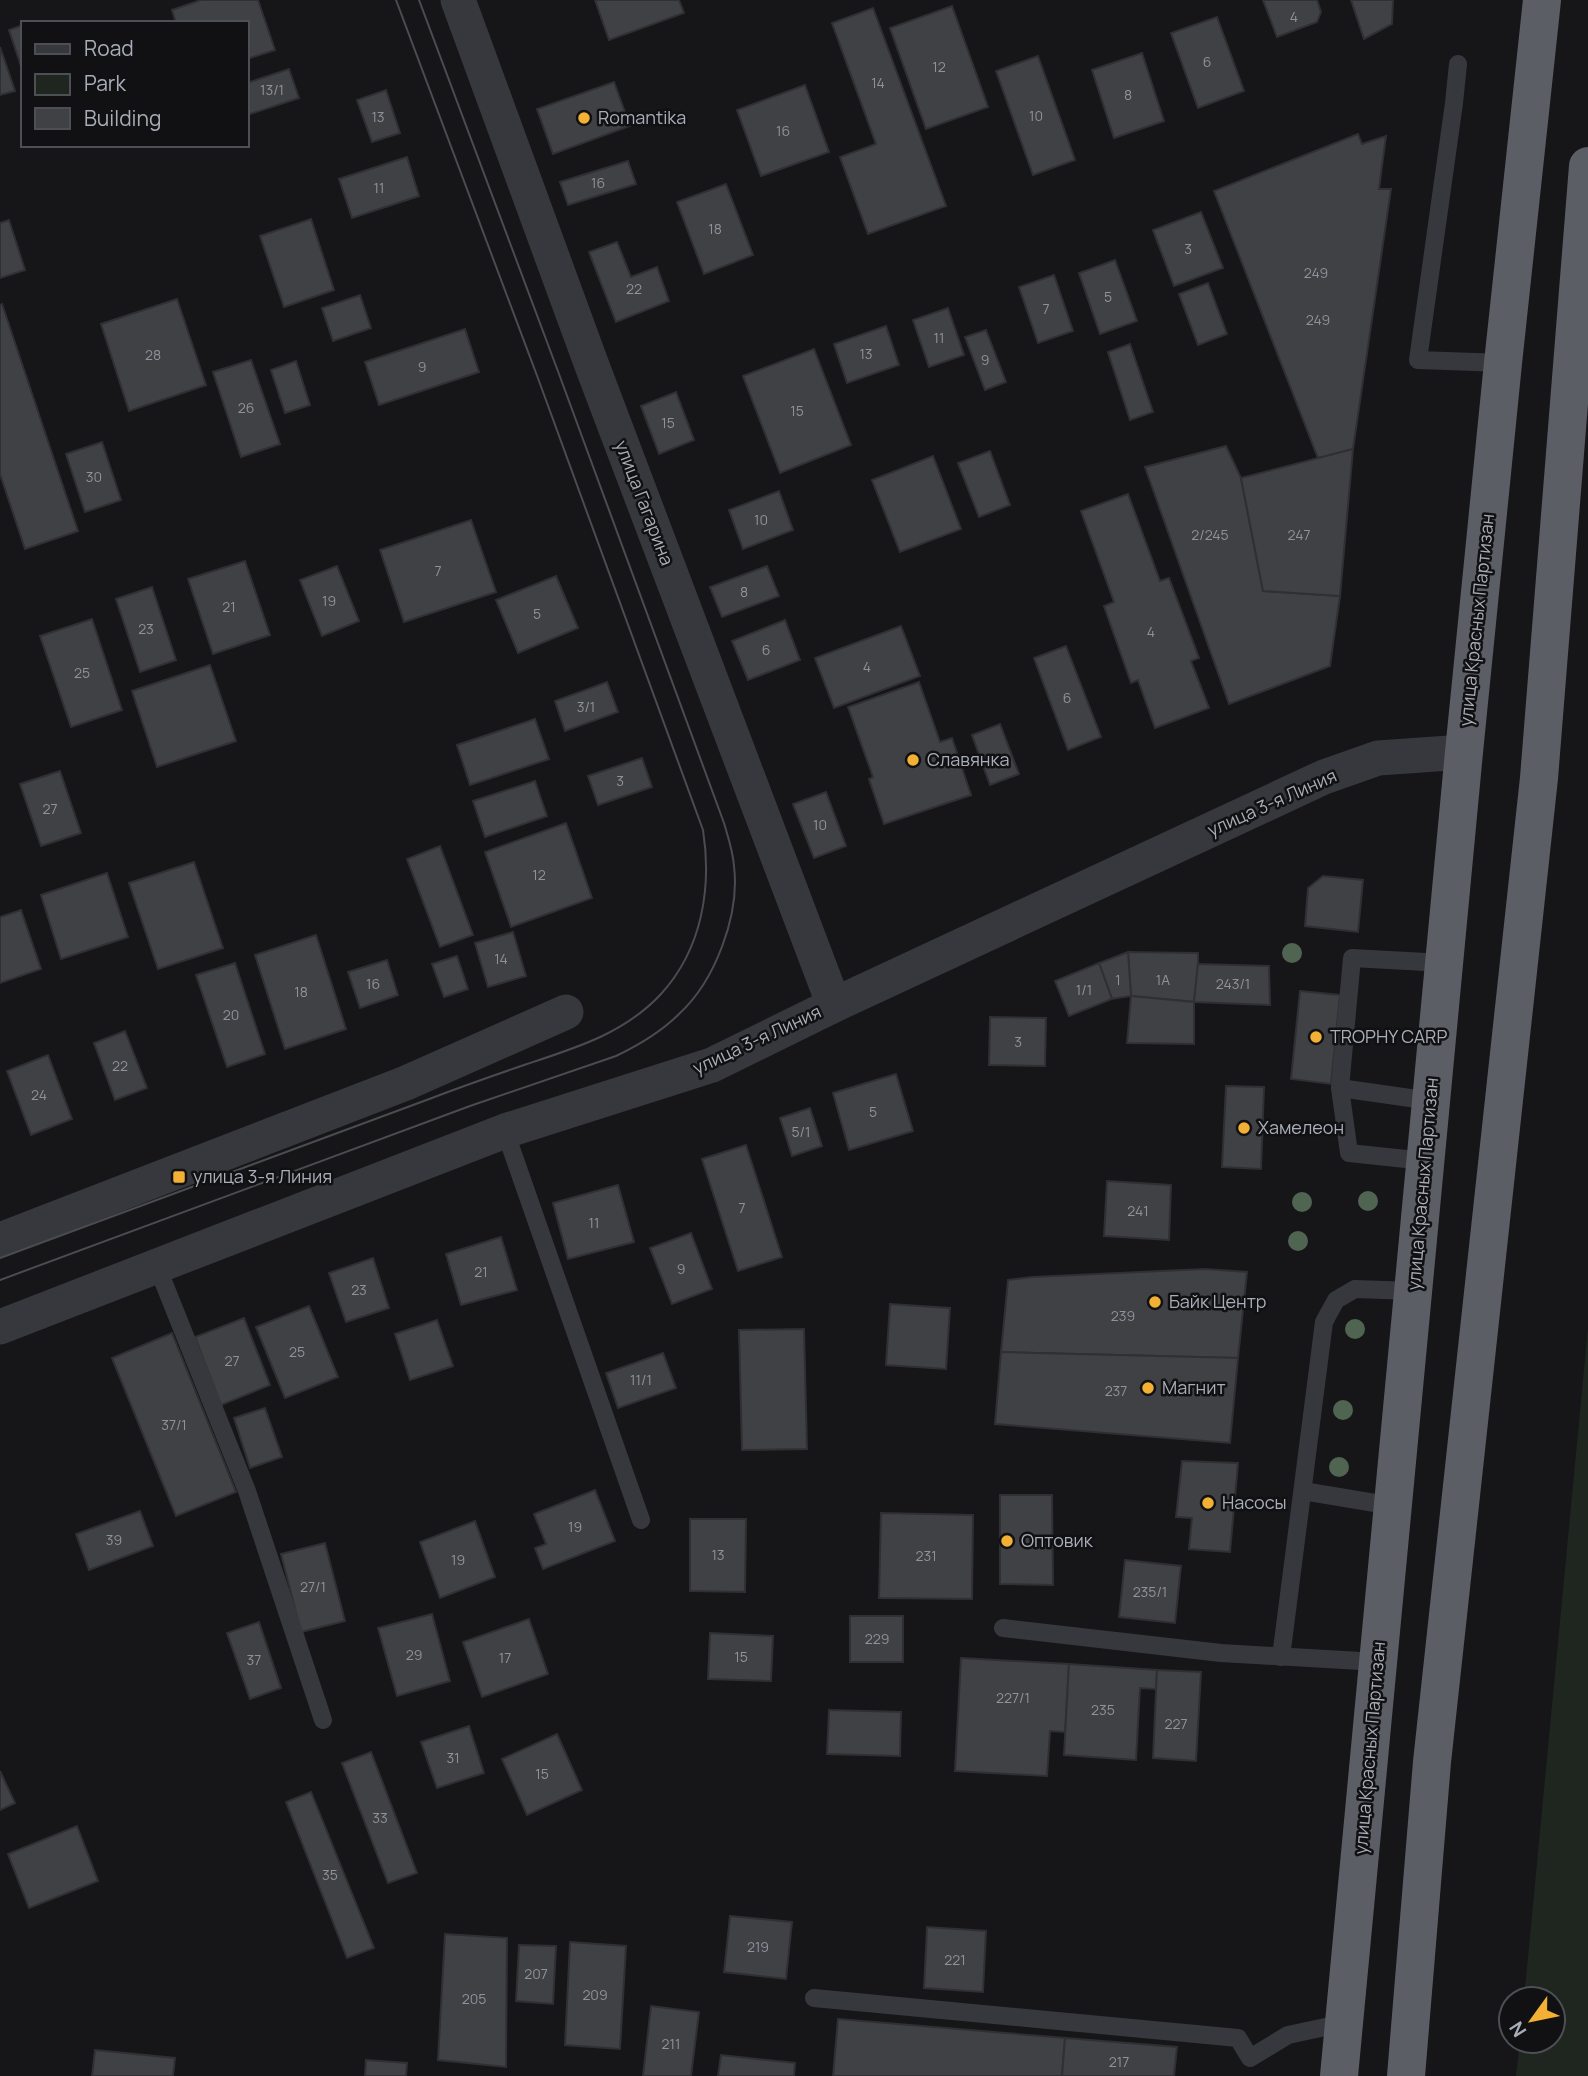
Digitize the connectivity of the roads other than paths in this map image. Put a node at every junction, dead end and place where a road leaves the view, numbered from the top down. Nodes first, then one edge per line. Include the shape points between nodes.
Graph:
1 (458, 0) edge
2 (1542, 0) edge
3 (1458, 64) dead end
4 (1588, 166) edge
5 (1503, 363) junction
6 (1464, 752) junction
7 (1444, 962) junction
8 (834, 1005) junction
9 (566, 1012) dead end
10 (1340, 1088) junction
11 (1431, 1101) junction
12 (505, 1131) junction
13 (1425, 1161) junction
14 (0, 1240) edge
15 (157, 1266) junction
16 (1413, 1291) junction
17 (0, 1327) edge
18 (1303, 1491) junction
19 (1393, 1506) junction
20 (641, 1520) dead end
21 (1003, 1628) dead end
22 (1281, 1657) junction
23 (1378, 1662) junction
24 (323, 1720) dead end
25 (814, 1998) dead end
26 (1344, 2023) junction
27 (1339, 2076) edge
28 (1406, 2076) edge

1 - 8 street, улица Гагарина
2 - 5 highway, улица Красных Партизан
3 - 5 lane via 1418,360
4 - 28 highway via 1539,778 1432,1762
5 - 6 highway, улица Красных Партизан
6 - 7 highway, улица Красных Партизан
6 - 8 street, улица 3-я Линия via 1378,758 1324,778
7 - 10 lane via 1352,958
7 - 11 highway, улица Красных Партизан
8 - 12 street, улица 3-я Линия via 712,1065
9 - 14 street via 406,1083
10 - 11 lane
10 - 13 lane via 1349,1153
11 - 13 highway, улица Красных Партизан
12 - 15 street, улица 3-я Линия
12 - 20 lane
13 - 16 highway, улица Красных Партизан
15 - 17 street, улица 3-я Линия
15 - 24 lane via 247,1491
16 - 18 lane via 1356,1289 1336,1300 1324,1322
16 - 19 highway, улица Красных Партизан
18 - 19 lane
18 - 22 lane
19 - 23 highway, улица Красных Партизан
21 - 22 lane
22 - 23 lane
23 - 26 highway, улица Красных Партизан
25 - 26 lane via 1238,2038 1250,2057 1288,2035
26 - 27 highway, улица Красных Партизан

